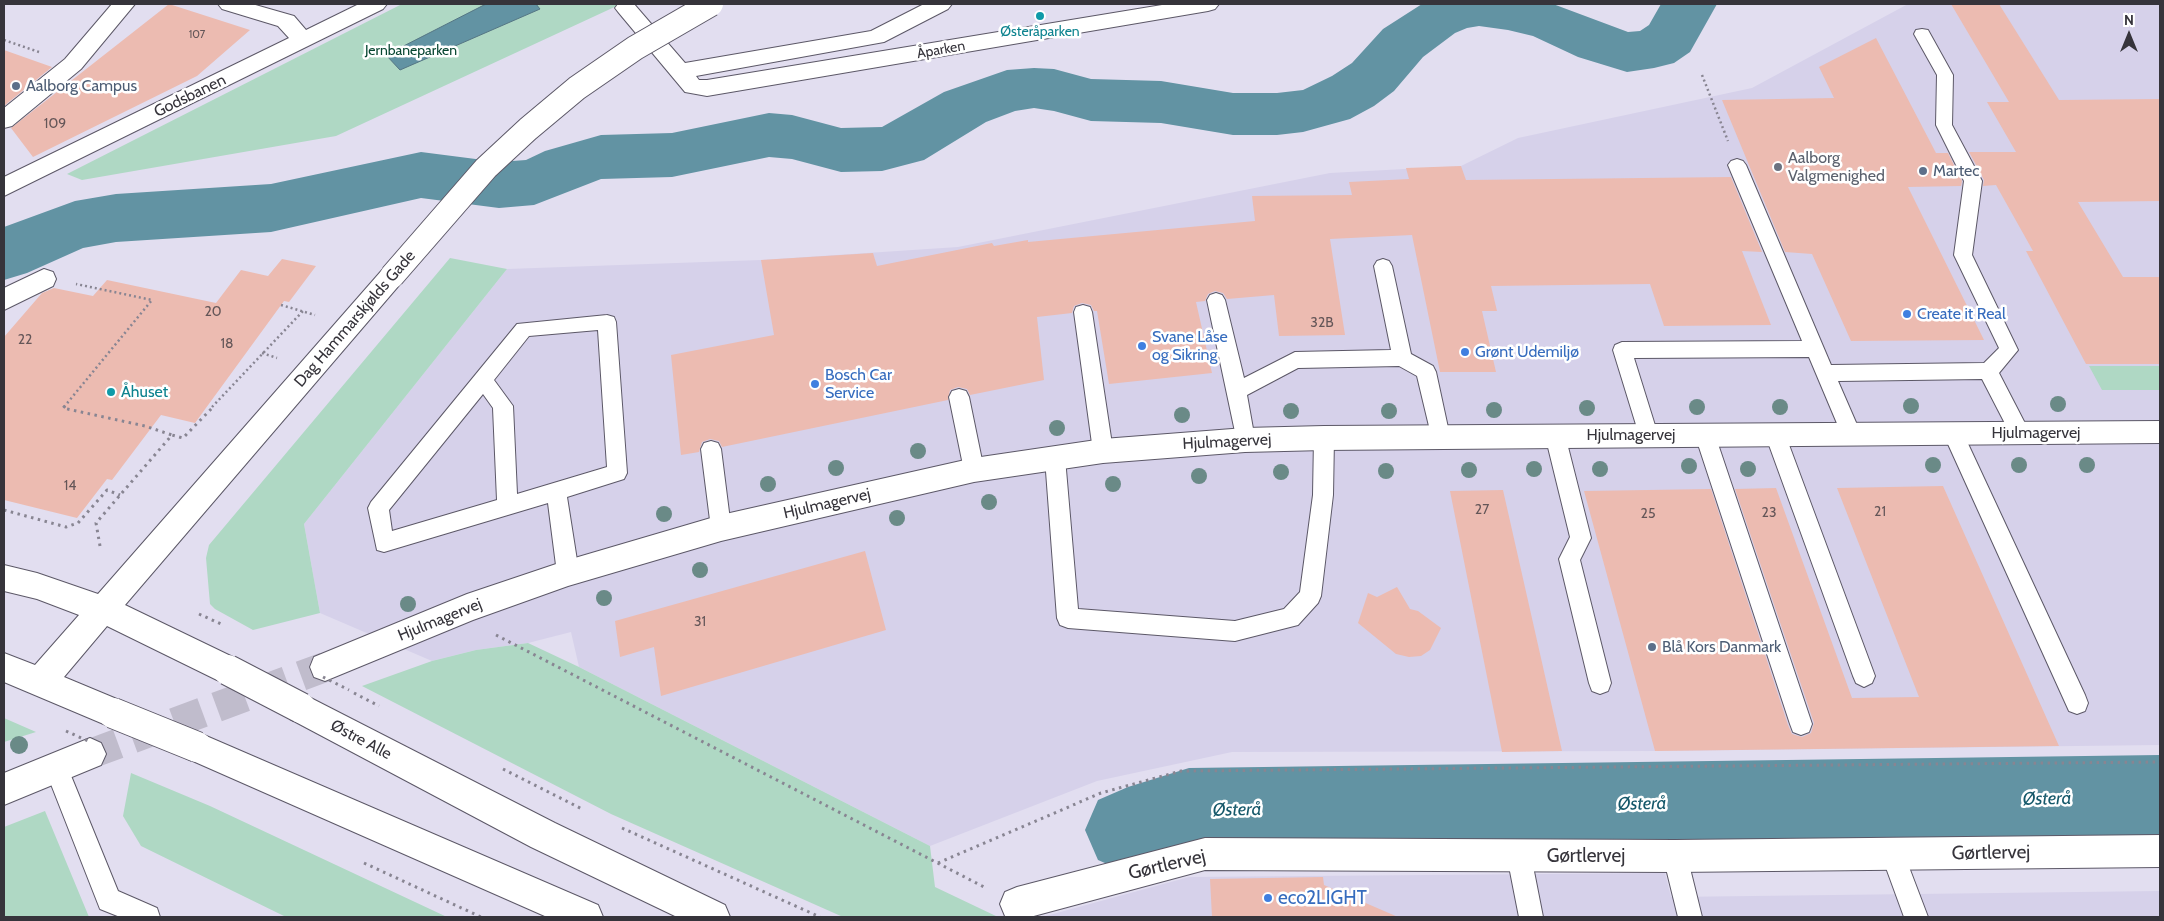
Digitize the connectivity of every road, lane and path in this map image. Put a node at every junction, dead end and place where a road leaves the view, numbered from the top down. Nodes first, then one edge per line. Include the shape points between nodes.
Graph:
1 (120, 4) edge
2 (229, 4) edge
3 (376, 4) edge
4 (711, 4) edge
5 (941, 4) edge
6 (1208, 4) edge
7 (626, 8) dead end
8 (1922, 34) dead end
9 (303, 40) junction
10 (681, 72) junction
11 (1702, 75) dead end
12 (4, 120) edge
13 (1738, 165) joint
14 (4, 187) edge
15 (1383, 266) dead end
16 (44, 279) dead end
17 (100, 288) dead end
18 (4, 300) edge
19 (1216, 300) dead end
20 (281, 304) dead end
21 (303, 311) junction
22 (1083, 312) dead end
23 (323, 317) dead end
24 (1814, 349) junction
25 (262, 353) junction
26 (277, 358) dead end
27 (1402, 358) junction
28 (1988, 371) junction
29 (1824, 373) junction
30 (482, 380) junction
31 (1237, 391) junction
32 (959, 397) dead end
33 (2160, 432) edge
34 (1952, 433) junction
35 (2020, 433) junction
36 (1775, 434) junction
37 (1851, 434) junction
38 (172, 435) junction
39 (1555, 435) junction
40 (1648, 435) junction
41 (1705, 435) junction
42 (1440, 436) junction
43 (1324, 438) junction
44 (1245, 440) junction
45 (711, 449) dead end
46 (1103, 451) junction
47 (1055, 458) junction
48 (974, 470) junction
49 (556, 491) junction
50 (120, 495) junction
51 (507, 506) junction
52 (4, 510) edge
53 (721, 528) junction
54 (100, 546) dead end
55 (568, 574) junction
56 (4, 578) edge
57 (467, 608) junction
58 (105, 610) junction
59 (325, 666) tunnel mouth
60 (4, 668) edge
61 (1864, 676) dead end
62 (40, 682) junction
63 (1600, 683) dead end
64 (349, 690) dead end
65 (2077, 703) dead end
66 (386, 710) dead end
67 (1801, 724) dead end
68 (90, 754) tunnel mouth
69 (2160, 762) edge
70 (500, 768) dead end
71 (57, 769) junction
72 (4, 789) edge
73 (590, 813) dead end
74 (616, 826) dead end
75 (2160, 851) edge
76 (1893, 854) junction
77 (1520, 856) junction
78 (1675, 856) junction
79 (355, 858) dead end
80 (938, 863) junction
81 (1018, 904) joint
82 (148, 917) edge
83 (481, 917) edge
84 (586, 917) edge
85 (713, 917) edge
86 (820, 917) edge
87 (1531, 917) edge
88 (1690, 917) edge
89 (1916, 917) edge

1 - 12 street via 73,64
2 - 9 street via 286,21
3 - 9 street, Godsbanen
4 - 58 street, Dag Hammarskjølds Gade, bridge via 635,48 577,88 486,168
5 - 10 street via 876,37
6 - 10 street, Åparken via 707,88 693,87
7 - 10 street, Åparken
8 - 28 lane via 1944,75 1944,125 1973,181 1962,255 2009,350
9 - 14 street, Godsbanen
11 - 13 path
13 - 24 lane
15 - 27 lane
16 - 18 street
17 - 38 path via 152,300 63,408
19 - 31 lane
20 - 21 path
21 - 23 path
21 - 25 path
22 - 46 lane
24 - 29 lane
24 - 40 lane via 1622,350
25 - 26 path
25 - 38 path via 183,438
27 - 31 lane via 1295,360
27 - 42 lane via 1426,372
28 - 29 lane
28 - 35 lane
29 - 37 lane
30 - 49 lane via 524,329 607,322 617,473
30 - 51 lane via 503,406
30 - 51 lane via 378,508 384,543
31 - 44 lane
32 - 48 lane
33 - 35 street, Hjulmagervej
34 - 35 street, Hjulmagervej
34 - 37 street, Hjulmagervej
34 - 65 lane
36 - 37 street, Hjulmagervej
36 - 41 street, Hjulmagervej
36 - 61 lane
38 - 50 path
39 - 40 street, Hjulmagervej
39 - 42 street, Hjulmagervej
39 - 63 lane via 1581,538 1569,559
40 - 41 street, Hjulmagervej
41 - 67 lane
42 - 43 street, Hjulmagervej
43 - 44 street, Hjulmagervej
43 - 47 lane via 1322,495 1310,596 1290,618 1235,630 1068,618
44 - 46 street, Hjulmagervej
45 - 53 lane
46 - 47 street, Hjulmagervej
47 - 48 street, Hjulmagervej
48 - 53 street, Hjulmagervej
49 - 51 lane
49 - 55 lane
50 - 52 path via 107,490 78,523 66,527
50 - 54 path via 96,523
53 - 55 street, Hjulmagervej
55 - 57 street, Hjulmagervej
56 - 58 street, Østre Alle
57 - 59 street, Hjulmagervej
57 - 80 path via 483,628 499,637
58 - 62 street, Dag Hammarskjølds Gade
58 - 85 street, Østre Alle, bridge via 228,670 543,835
60 - 62 street
62 - 84 street, bridge
64 - 66 path
68 - 71 street
69 - 80 path via 1181,770 1101,793
70 - 73 path
71 - 72 street
71 - 82 lane via 109,900
74 - 86 path
75 - 76 street, Gørtlervej
76 - 78 street, Gørtlervej
76 - 89 lane
77 - 78 street, Gørtlervej
77 - 81 street, Gørtlervej via 1205,854
77 - 87 lane
78 - 88 lane
79 - 83 path
80 - 81 path

